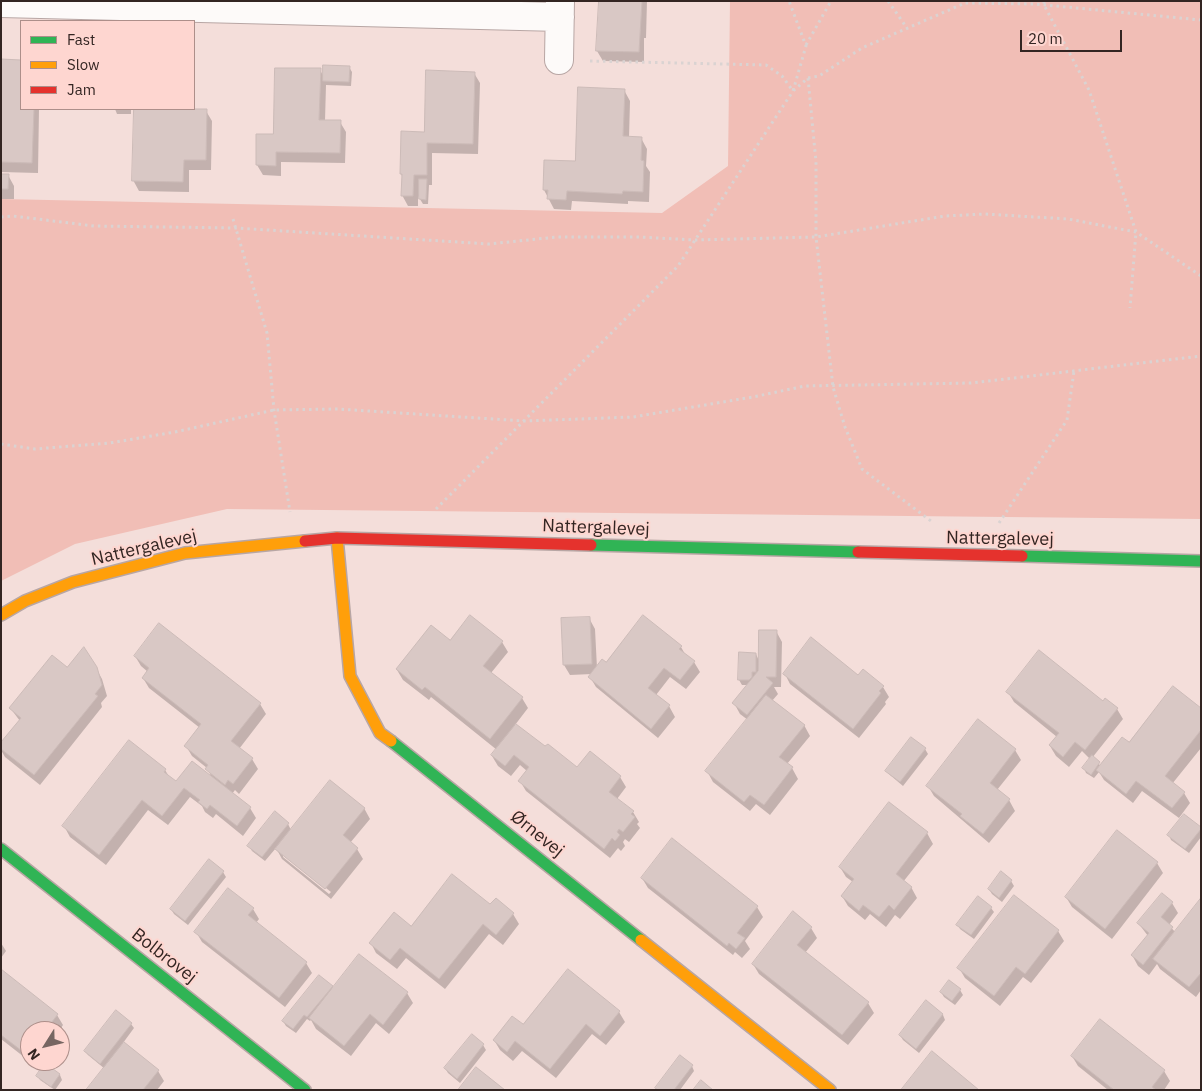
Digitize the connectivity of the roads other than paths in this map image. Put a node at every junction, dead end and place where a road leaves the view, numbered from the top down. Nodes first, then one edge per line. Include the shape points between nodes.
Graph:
1 (1, 3) edge
2 (560, 9) edge
3 (559, 60) road end
4 (337, 538) junction
5 (1201, 561) edge
6 (1, 615) edge
7 (1, 849) edge
8 (305, 1090) edge
9 (830, 1090) edge

1 - 2 street
2 - 3 street
4 - 5 street, Nattergalevej
4 - 6 street, Nattergalevej via 185,553 73,582
4 - 9 street, Ørnevej via 350,676 380,733
7 - 8 street, Bolbrovej

